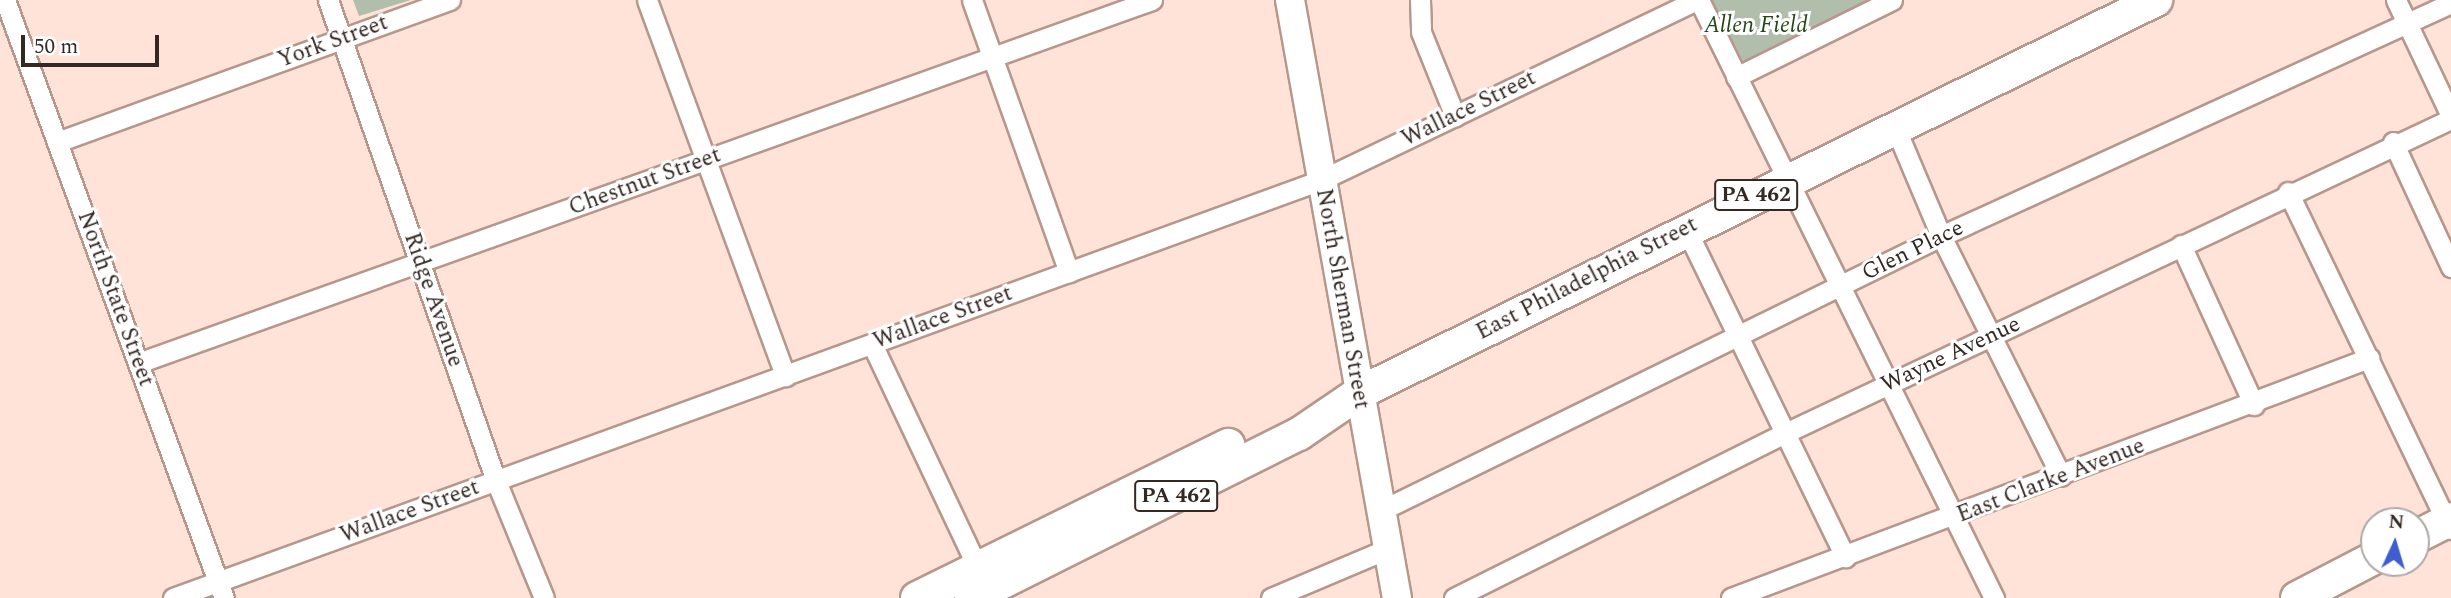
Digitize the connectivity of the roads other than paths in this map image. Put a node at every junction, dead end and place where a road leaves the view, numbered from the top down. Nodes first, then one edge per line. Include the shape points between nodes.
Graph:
1 (5, 0) edge
2 (328, 0) edge
3 (450, 0) edge
4 (647, 0) edge
5 (972, 0) edge
6 (1152, 0) edge
7 (1290, 0) edge
8 (1420, 0) edge
9 (1698, 0) edge
10 (1892, 0) edge
11 (2156, 0) edge
12 (2396, 0) edge
13 (2451, 3) edge
14 (2407, 24) junction
15 (342, 39) junction
16 (992, 57) junction
17 (1736, 77) junction
18 (1455, 116) junction
19 (2451, 118) edge
20 (1895, 127) junction
21 (57, 142) junction
22 (2393, 142) junction
23 (706, 160) junction
24 (1321, 180) junction
25 (1787, 180) junction
26 (2288, 192) junction
27 (1686, 229) junction
28 (2444, 233) edge
29 (1941, 236) junction
30 (2181, 245) junction
31 (420, 262) junction
32 (2451, 267) edge
33 (1069, 272) junction
34 (1839, 287) junction
35 (1741, 338) junction
36 (1990, 338) junction
37 (872, 344) junction
38 (2369, 358) junction
39 (138, 363) junction
40 (785, 376) junction
41 (1888, 384) junction
42 (1359, 393) junction
43 (2254, 405) junction
44 (1783, 434) junction
45 (2061, 477) junction
46 (496, 481) junction
47 (1380, 511) junction
48 (1952, 518) junction
49 (2449, 523) edge
50 (2430, 531) edge
51 (1387, 549) junction
52 (1844, 557) junction
53 (2360, 565) edge
54 (981, 588) edge
55 (221, 590) edge
56 (1277, 597) edge
57 (173, 598) edge
58 (544, 598) edge
59 (917, 598) edge
60 (1396, 598) edge
61 (1454, 598) edge
62 (1731, 598) edge
63 (1994, 598) edge
64 (2297, 598) edge

1 - 21 street, North State Street
2 - 15 street, Ridge Avenue
3 - 15 street, York Street
4 - 23 street
5 - 16 street
6 - 16 street, Chestnut Street
7 - 24 main road, North Sherman Street
8 - 18 street via 1422,32
9 - 17 street
9 - 18 street, Wallace Street
10 - 17 street
11 - 20 main road, East Philadelphia Street / PA 462
12 - 14 street
13 - 14 street, Glen Place
14 - 19 street
14 - 29 street, Glen Place
15 - 21 street, York Street
15 - 31 street, Ridge Avenue
16 - 23 street, Chestnut Street
16 - 33 street
17 - 25 street
18 - 24 street, Wallace Street
19 - 22 street, Wayne Avenue
20 - 25 main road, East Philadelphia Street / PA 462
20 - 29 street
21 - 39 street, North State Street
22 - 26 street, Wayne Avenue
22 - 28 street
23 - 31 street, Chestnut Street
23 - 40 street
24 - 33 street, Wallace Street
24 - 42 main road, North Sherman Street
25 - 27 main road, East Philadelphia Street / PA 462
25 - 34 street
26 - 30 street, Wayne Avenue
26 - 38 street
27 - 35 street
27 - 42 main road, East Philadelphia Street / PA 462
28 - 32 street
29 - 34 street, Glen Place
29 - 36 street
30 - 36 street, Wayne Avenue
30 - 43 street
31 - 39 street, Chestnut Street
31 - 46 street, Ridge Avenue
33 - 37 street, Wallace Street
34 - 35 street, Glen Place
34 - 41 street
35 - 44 street
35 - 47 street, Glen Place
36 - 41 street, Wayne Avenue
36 - 45 street
37 - 40 street, Wallace Street
37 - 54 street
38 - 43 street, East Clarke Avenue
38 - 49 street
39 - 55 street, North State Street
40 - 46 street, Wallace Street
41 - 44 street, Wayne Avenue
41 - 48 street
42 - 47 main road, North Sherman Street
42 - 54 main road, East Philadelphia Street / PA 462 via 1292,414
43 - 45 street, East Clarke Avenue
44 - 52 street
44 - 61 street, Wayne Avenue
45 - 48 street, East Clarke Avenue
46 - 55 street, Wallace Street
46 - 58 street, Ridge Avenue
47 - 51 main road, North Sherman Street
48 - 52 street, East Clarke Avenue
48 - 63 street
49 - 50 main road
51 - 56 street
51 - 60 main road, North Sherman Street
52 - 62 street, East Clarke Avenue
53 - 64 main road
54 - 59 main road, East Philadelphia Street / PA 462
55 - 57 street, Wallace Street

